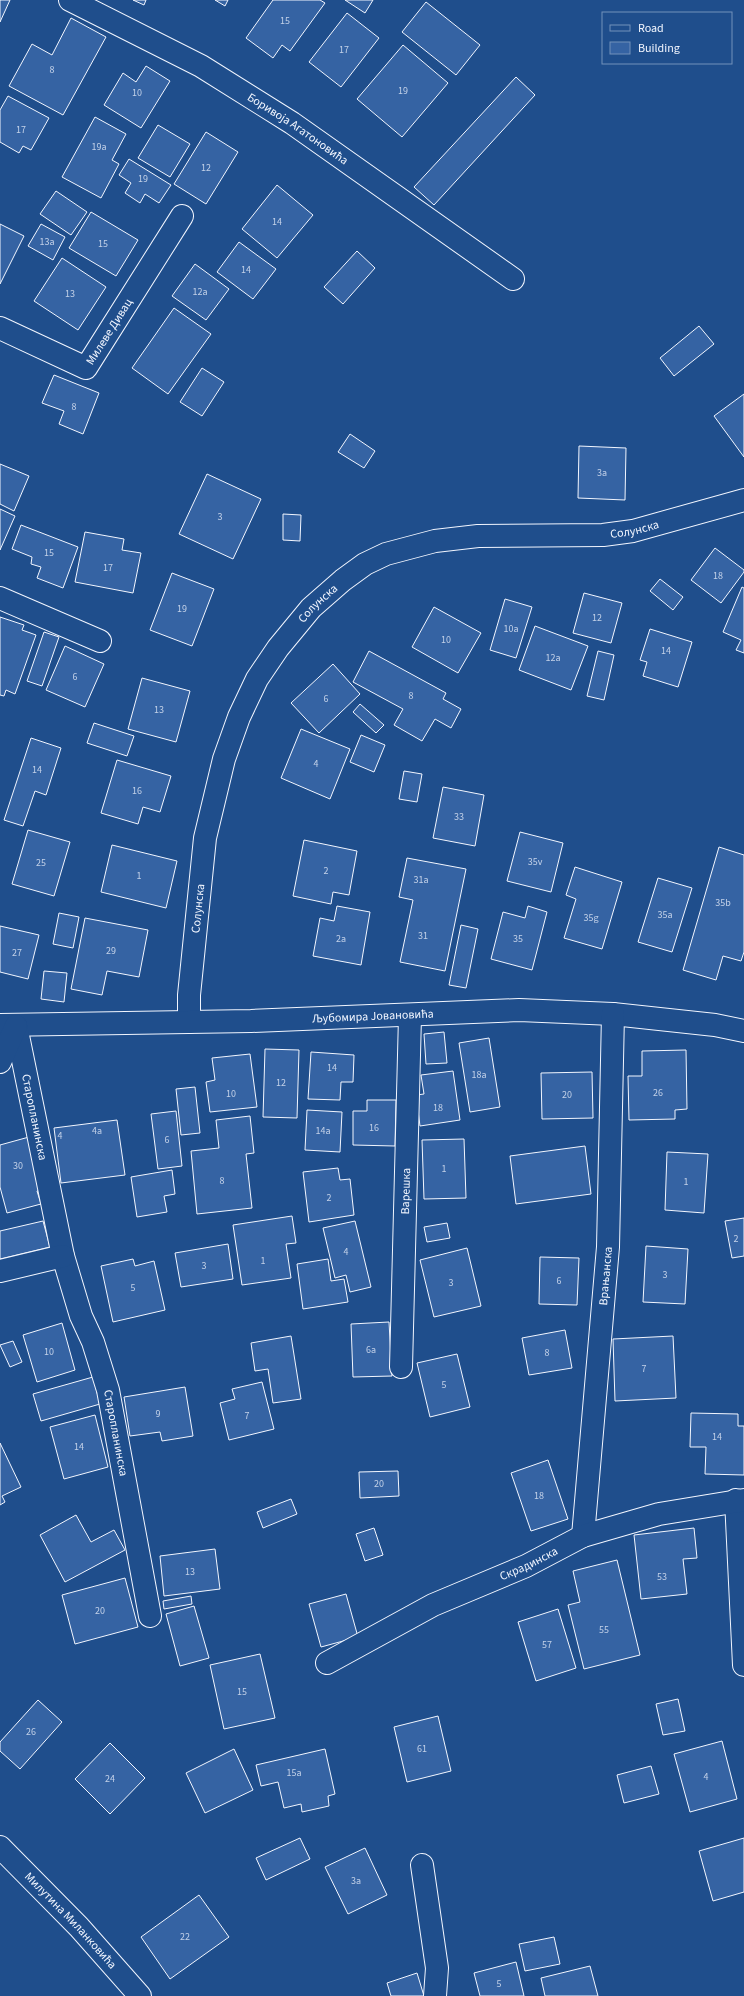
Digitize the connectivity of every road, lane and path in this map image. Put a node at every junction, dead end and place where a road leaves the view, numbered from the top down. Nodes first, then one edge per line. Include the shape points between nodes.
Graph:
1 (70, 0) edge
2 (182, 216) dead end
3 (513, 279) dead end
4 (0, 328) edge
5 (744, 500) edge
6 (0, 598) edge
7 (100, 641) dead end
8 (612, 1014) junction
9 (410, 1016) junction
10 (189, 1022) junction
11 (8, 1026) edge
12 (744, 1031) edge
13 (0, 1062) edge
14 (63, 1256) junction
15 (0, 1271) edge
16 (401, 1367) dead end
17 (740, 1500) edge
18 (583, 1536) junction
19 (150, 1616) dead end
20 (327, 1664) dead end
21 (744, 1665) edge
22 (0, 1847) edge
23 (422, 1865) dead end
24 (140, 1996) edge
25 (435, 1996) edge

1 - 3 street, Боривоја Агатоновића via 201,66 292,123
2 - 4 street, Милеве Дивац via 86,368
5 - 10 street, Солунска via 633,531 603,535 478,536 435,541 386,554 365,564 311,608 278,648 257,679 239,717 224,759 205,838 189,996
6 - 7 street
8 - 9 street, Љубомира Јовановића via 519,1010
8 - 12 street, Љубомира Јовановића via 715,1025
8 - 18 street, Врањанска via 608,1247
9 - 10 street, Љубомира Јовановића
9 - 16 street, Варешка
10 - 11 street, Љубомира Јовановића
11 - 13 street
11 - 14 street, Старопланинска
14 - 15 street
14 - 19 street, Старопланинска via 81,1316 93,1342 108,1390
17 - 18 street, Скрадинска via 659,1514
17 - 21 street
18 - 20 street, Скрадинска via 526,1566 433,1605
22 - 24 street, Милутина Миланковића via 79,1927
23 - 25 street via 436,1968

